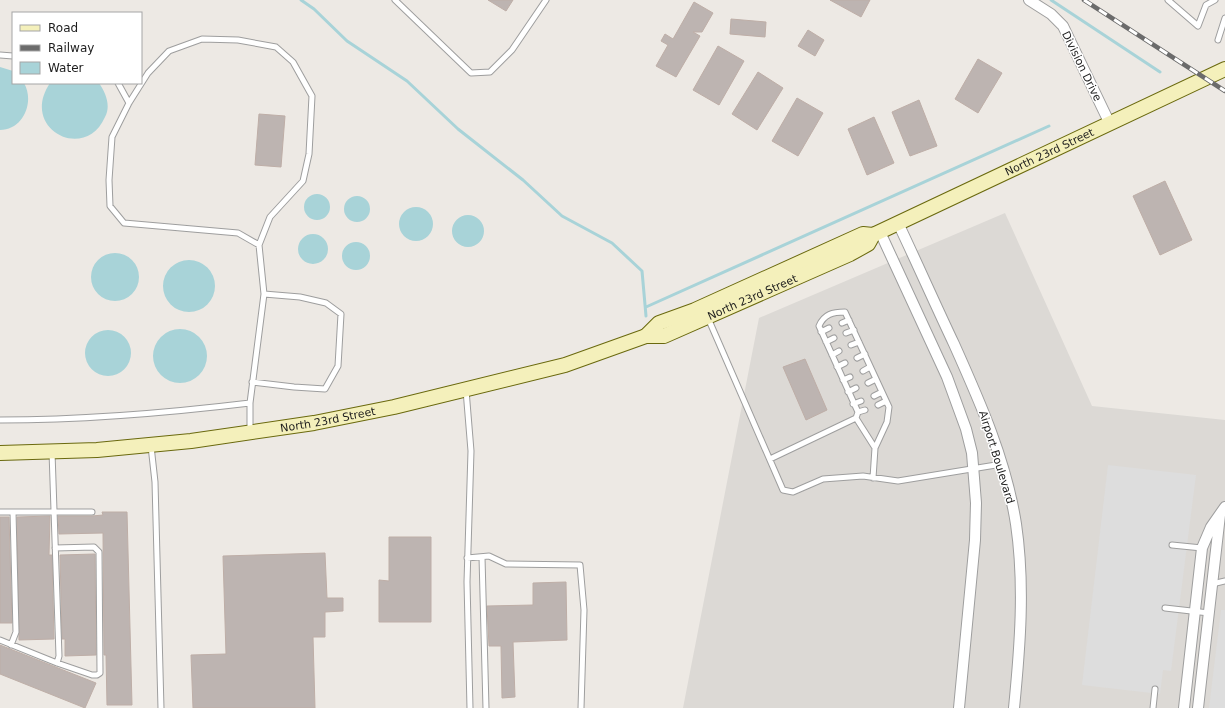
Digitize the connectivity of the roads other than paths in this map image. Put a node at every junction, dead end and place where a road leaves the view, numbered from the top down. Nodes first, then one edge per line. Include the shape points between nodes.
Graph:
1 (395, 0) edge
2 (546, 0) edge
3 (1029, 0) edge
4 (1168, 0) edge
5 (1215, 0) edge
6 (1225, 18) edge
7 (1218, 40) dead end
8 (0, 55) edge
9 (12, 56) edge
10 (1225, 69) edge
11 (142, 82) edge
12 (119, 84) edge
13 (141, 84) edge
14 (129, 103) junction
15 (1110, 124) junction
16 (898, 223) junction
17 (877, 233) junction
18 (259, 245) junction
19 (264, 294) junction
20 (708, 318) junction
21 (849, 320) junction
22 (842, 323) dead end
23 (829, 328) dead end
24 (854, 330) junction
25 (822, 332) junction
26 (846, 333) dead end
27 (646, 336) junction
28 (834, 338) dead end
29 (826, 342) junction
30 (859, 342) junction
31 (852, 345) dead end
32 (839, 351) dead end
33 (865, 354) junction
34 (832, 355) junction
35 (857, 358) dead end
36 (845, 363) dead end
37 (837, 367) junction
38 (870, 367) junction
39 (863, 371) dead end
40 (850, 377) dead end
41 (876, 379) junction
42 (843, 380) junction
43 (252, 382) junction
44 (868, 383) dead end
45 (856, 388) dead end
46 (465, 389) junction
47 (848, 392) junction
48 (882, 392) junction
49 (874, 396) dead end
50 (861, 401) dead end
51 (886, 401) junction
52 (250, 403) junction
53 (853, 404) junction
54 (878, 405) dead end
55 (865, 410) dead end
56 (857, 415) junction
57 (0, 420) edge
58 (250, 433) junction
59 (151, 445) junction
60 (875, 448) junction
61 (52, 452) junction
62 (0, 453) edge
63 (770, 459) junction
64 (1002, 464) junction
65 (974, 470) junction
66 (873, 478) junction
67 (0, 512) edge
68 (13, 512) junction
69 (92, 512) dead end
70 (54, 513) junction
71 (1223, 513) edge
72 (1172, 545) dead end
73 (56, 548) junction
74 (1202, 548) junction
75 (482, 557) junction
76 (467, 558) junction
77 (1225, 581) edge
78 (1212, 584) junction
79 (1164, 608) dead end
80 (1194, 611) junction
81 (1209, 613) junction
82 (0, 640) edge
83 (11, 645) junction
84 (57, 663) junction
85 (1155, 689) dead end
86 (161, 708) edge
87 (470, 708) edge
88 (486, 708) edge
89 (581, 708) edge
90 (959, 708) edge
91 (1014, 708) edge
92 (1153, 708) edge
93 (1184, 708) edge
94 (1198, 708) edge

1 - 2 lane via 471,73 490,72 512,50
3 - 15 street, Division Drive via 1051,14 1063,26
4 - 5 lane via 1198,26 1206,5
6 - 7 lane
8 - 9 lane
10 - 15 main road, North 23rd Street
11 - 18 lane via 169,51 202,39 238,40 276,47 292,62 312,96 309,154 304,181 270,217
12 - 14 lane
13 - 14 lane
14 - 18 lane via 112,137 109,180 110,206 124,223 238,233
15 - 16 main road, North 23rd Street
16 - 17 main road, North 23rd Street
16 - 64 street, Airport Boulevard via 981,403
17 - 20 main road, North 23rd Street via 868,244 850,254
17 - 27 main road, North 23rd Street via 863,234 709,304 659,323
17 - 65 street, Airport Boulevard via 948,377 966,429
18 - 19 lane
19 - 43 lane
19 - 43 lane via 300,297 326,303 341,314 338,366 325,389
20 - 27 main road, North 23rd Street via 664,336
20 - 63 lane
21 - 22 lane
21 - 24 lane
21 - 25 lane via 845,312 834,312 822,319 819,326
23 - 25 lane
24 - 26 lane
24 - 30 lane
25 - 29 lane
27 - 46 main road, North 23rd Street via 566,365
28 - 29 lane
29 - 34 lane
30 - 31 lane
30 - 33 lane
32 - 34 lane
33 - 35 lane
33 - 38 lane
34 - 37 lane
36 - 37 lane
37 - 42 lane
38 - 39 lane
38 - 41 lane
40 - 42 lane
41 - 44 lane
41 - 48 lane
42 - 47 lane
43 - 52 lane
45 - 47 lane
46 - 58 main road, North 23rd Street via 314,423
46 - 76 lane via 471,451
47 - 53 lane
48 - 49 lane
48 - 51 lane
50 - 53 lane
51 - 54 lane
51 - 60 lane via 889,406 887,422
52 - 57 lane via 175,412 50,420
52 - 58 lane
53 - 56 lane
55 - 56 lane
56 - 60 lane
56 - 63 lane
58 - 59 main road, North 23rd Street
59 - 61 main road, North 23rd Street
59 - 86 lane via 155,482
60 - 66 lane
61 - 62 main road, North 23rd Street
61 - 70 lane
63 - 66 lane via 783,490 793,492 823,479 863,476
64 - 65 lane
64 - 91 street, Airport Boulevard via 1016,525 1021,585 1021,635
65 - 66 lane via 898,480
65 - 90 street, Airport Boulevard via 975,540
67 - 68 lane
68 - 70 lane
68 - 83 lane via 16,632
69 - 70 lane
70 - 73 lane
71 - 74 street via 1211,527
71 - 78 street
72 - 74 lane
73 - 84 lane via 59,656
73 - 84 lane via 94,547 99,552 101,668 97,675 92,675
74 - 80 street
75 - 76 lane
75 - 88 lane
75 - 89 lane via 489,556 506,564 580,565 584,610
76 - 87 lane
77 - 78 lane
78 - 81 street
79 - 80 lane
80 - 81 lane
80 - 93 street
81 - 94 street
82 - 83 lane
83 - 84 lane
85 - 92 lane

